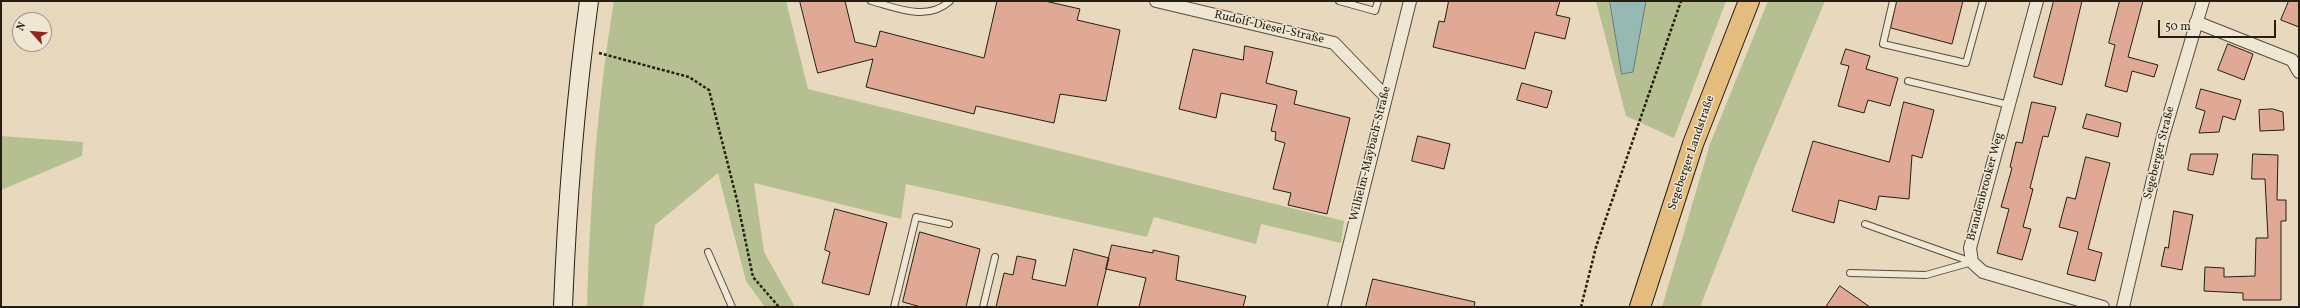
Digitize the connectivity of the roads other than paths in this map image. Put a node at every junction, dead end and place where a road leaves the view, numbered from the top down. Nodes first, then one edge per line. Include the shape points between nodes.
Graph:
1 (589, 1) edge
2 (871, 1) edge
3 (950, 1) edge
4 (1156, 1) edge
5 (1339, 1) edge
6 (1378, 1) edge
7 (1410, 1) edge
8 (1749, 1) edge
9 (1893, 1) edge
10 (1983, 1) edge
11 (2037, 1) edge
12 (2203, 1) edge
13 (2196, 22) junction
14 (2299, 72) edge
15 (1908, 81) dead end
16 (1385, 96) junction
17 (2009, 105) junction
18 (949, 224) dead end
19 (1865, 224) dead end
20 (708, 252) dead end
21 (995, 257) dead end
22 (1972, 262) junction
23 (1850, 273) dead end
24 (563, 307) edge
25 (732, 307) edge
26 (894, 307) edge
27 (983, 307) edge
28 (1334, 307) edge
29 (1640, 307) edge
30 (2103, 307) edge
31 (2123, 307) edge

1 - 24 main road via 577,90 568,196
2 - 3 lane via 912,12 925,12 934,11
4 - 16 street, Rudolf-Diesel-Straße via 1334,43
5 - 6 lane via 1375,11
7 - 16 street, Wilhelm-Maybach-Straße
8 - 29 main road, Segeberger Landstraße via 1693,144
9 - 10 lane via 1883,44 1966,63
11 - 17 street, Brandenbrooker Weg
12 - 13 street, Segeberger Straße
13 - 14 street via 2292,60
13 - 31 street, Segeberger Straße via 2163,136
15 - 17 lane
16 - 28 street, Wilhelm-Maybach-Straße
17 - 22 street, Brandenbrooker Weg via 1970,248
18 - 26 lane via 916,216
19 - 22 lane
20 - 25 lane
21 - 27 lane
22 - 23 lane via 1926,275
22 - 30 street via 1983,272

